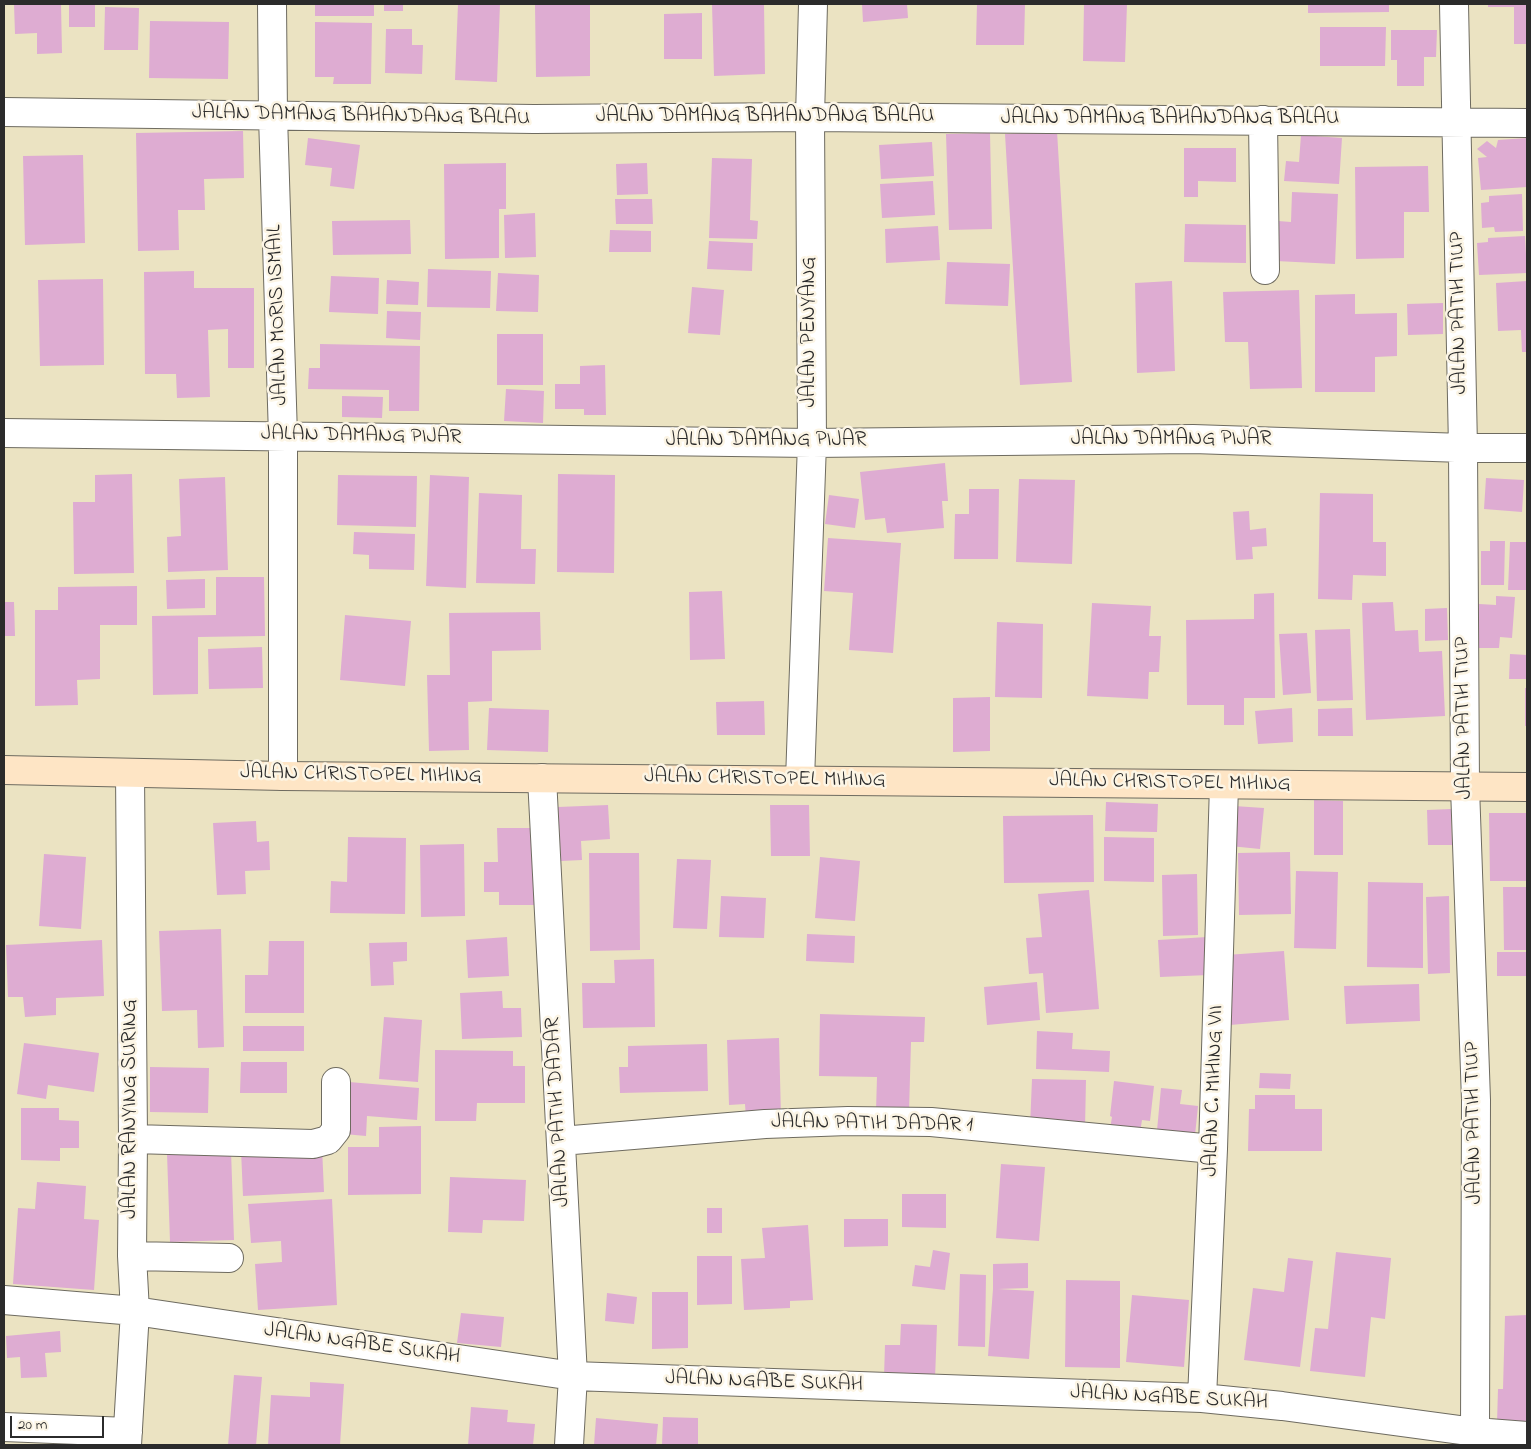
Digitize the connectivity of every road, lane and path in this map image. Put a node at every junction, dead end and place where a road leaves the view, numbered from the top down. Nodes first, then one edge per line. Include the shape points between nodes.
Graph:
1 (272, 4) edge
2 (813, 4) edge
3 (1454, 4) edge
4 (4, 112) edge
5 (274, 116) junction
6 (810, 117) junction
7 (1263, 120) junction
8 (1455, 122) junction
9 (1527, 123) edge
10 (1265, 270) dead end
11 (4, 433) edge
12 (283, 436) junction
13 (812, 444) junction
14 (1462, 448) junction
15 (1527, 448) edge
16 (4, 770) edge
17 (130, 773) junction
18 (283, 776) junction
19 (542, 778) junction
20 (800, 780) junction
21 (1224, 785) junction
22 (1465, 787) junction
23 (1527, 787) edge
24 (336, 1082) dead end
25 (133, 1139) junction
26 (561, 1140) junction
27 (1213, 1149) junction
28 (132, 1256) junction
29 (229, 1258) dead end
30 (4, 1300) edge
31 (135, 1311) junction
32 (573, 1376) junction
33 (1202, 1398) junction
34 (4, 1427) edge
35 (1475, 1432) junction
36 (1527, 1436) edge
37 (128, 1438) edge
38 (569, 1445) edge

1 - 5 street, JALAN MORIS ISMAIL
2 - 6 street, JALAN PENYANG
3 - 8 street, JALAN PATIH TIUP
4 - 5 street, JALAN DAMANG BAHANDANG BALAU
5 - 6 street, JALAN DAMANG BAHANDANG BALAU via 534,119
5 - 12 street, JALAN MORIS ISMAIL
6 - 7 street, JALAN DAMANG BAHANDANG BALAU
6 - 13 street, JALAN PENYANG
7 - 8 street, JALAN DAMANG BAHANDANG BALAU
7 - 10 street
8 - 9 street, JALAN DAMANG BAHANDANG BALAU
8 - 14 street, JALAN PATIH TIUP
11 - 12 street, JALAN DAMANG PIJAR
12 - 13 street, JALAN DAMANG PIJAR
12 - 18 street, JALAN MORIS ISMAIL
13 - 14 street, JALAN DAMANG PIJAR via 1194,438
13 - 20 street, JALAN PENYANG
14 - 15 street, JALAN DAMANG PIJAR
14 - 22 street, JALAN PATIH TIUP
16 - 17 street, JALAN CHRISTOPEL MIHING
17 - 18 street, JALAN CHRISTOPEL MIHING
17 - 25 street, JALAN RANYING SURING
18 - 19 street, JALAN CHRISTOPEL MIHING
19 - 20 street, JALAN CHRISTOPEL MIHING
19 - 26 street, JALAN PATIH DADAR
20 - 21 street, JALAN CHRISTOPEL MIHING
21 - 22 street, JALAN CHRISTOPEL MIHING
21 - 27 street, JALAN C. MIHING VII
22 - 23 street, JALAN CHRISTOPEL MIHING
22 - 35 street, JALAN PATIH TIUP via 1476,1100
24 - 25 street via 336,1130 328,1140 314,1144
25 - 28 street, JALAN RANYING SURING
26 - 27 street, JALAN PATIH DADAR 1 via 765,1124 922,1122
26 - 32 street, JALAN PATIH DADAR
27 - 33 street, JALAN C. MIHING VII
28 - 29 street
28 - 31 street, JALAN RANYING SURING
30 - 31 street, JALAN NGABE SUKAH
31 - 32 street, JALAN NGABE SUKAH
31 - 37 street, JALAN RANYING SURING
32 - 33 street, JALAN NGABE SUKAH
32 - 38 street, JALAN PATIH DADAR
33 - 35 street, JALAN NGABE SUKAH
34 - 37 street
35 - 36 street, JALAN NGABE SUKAH

